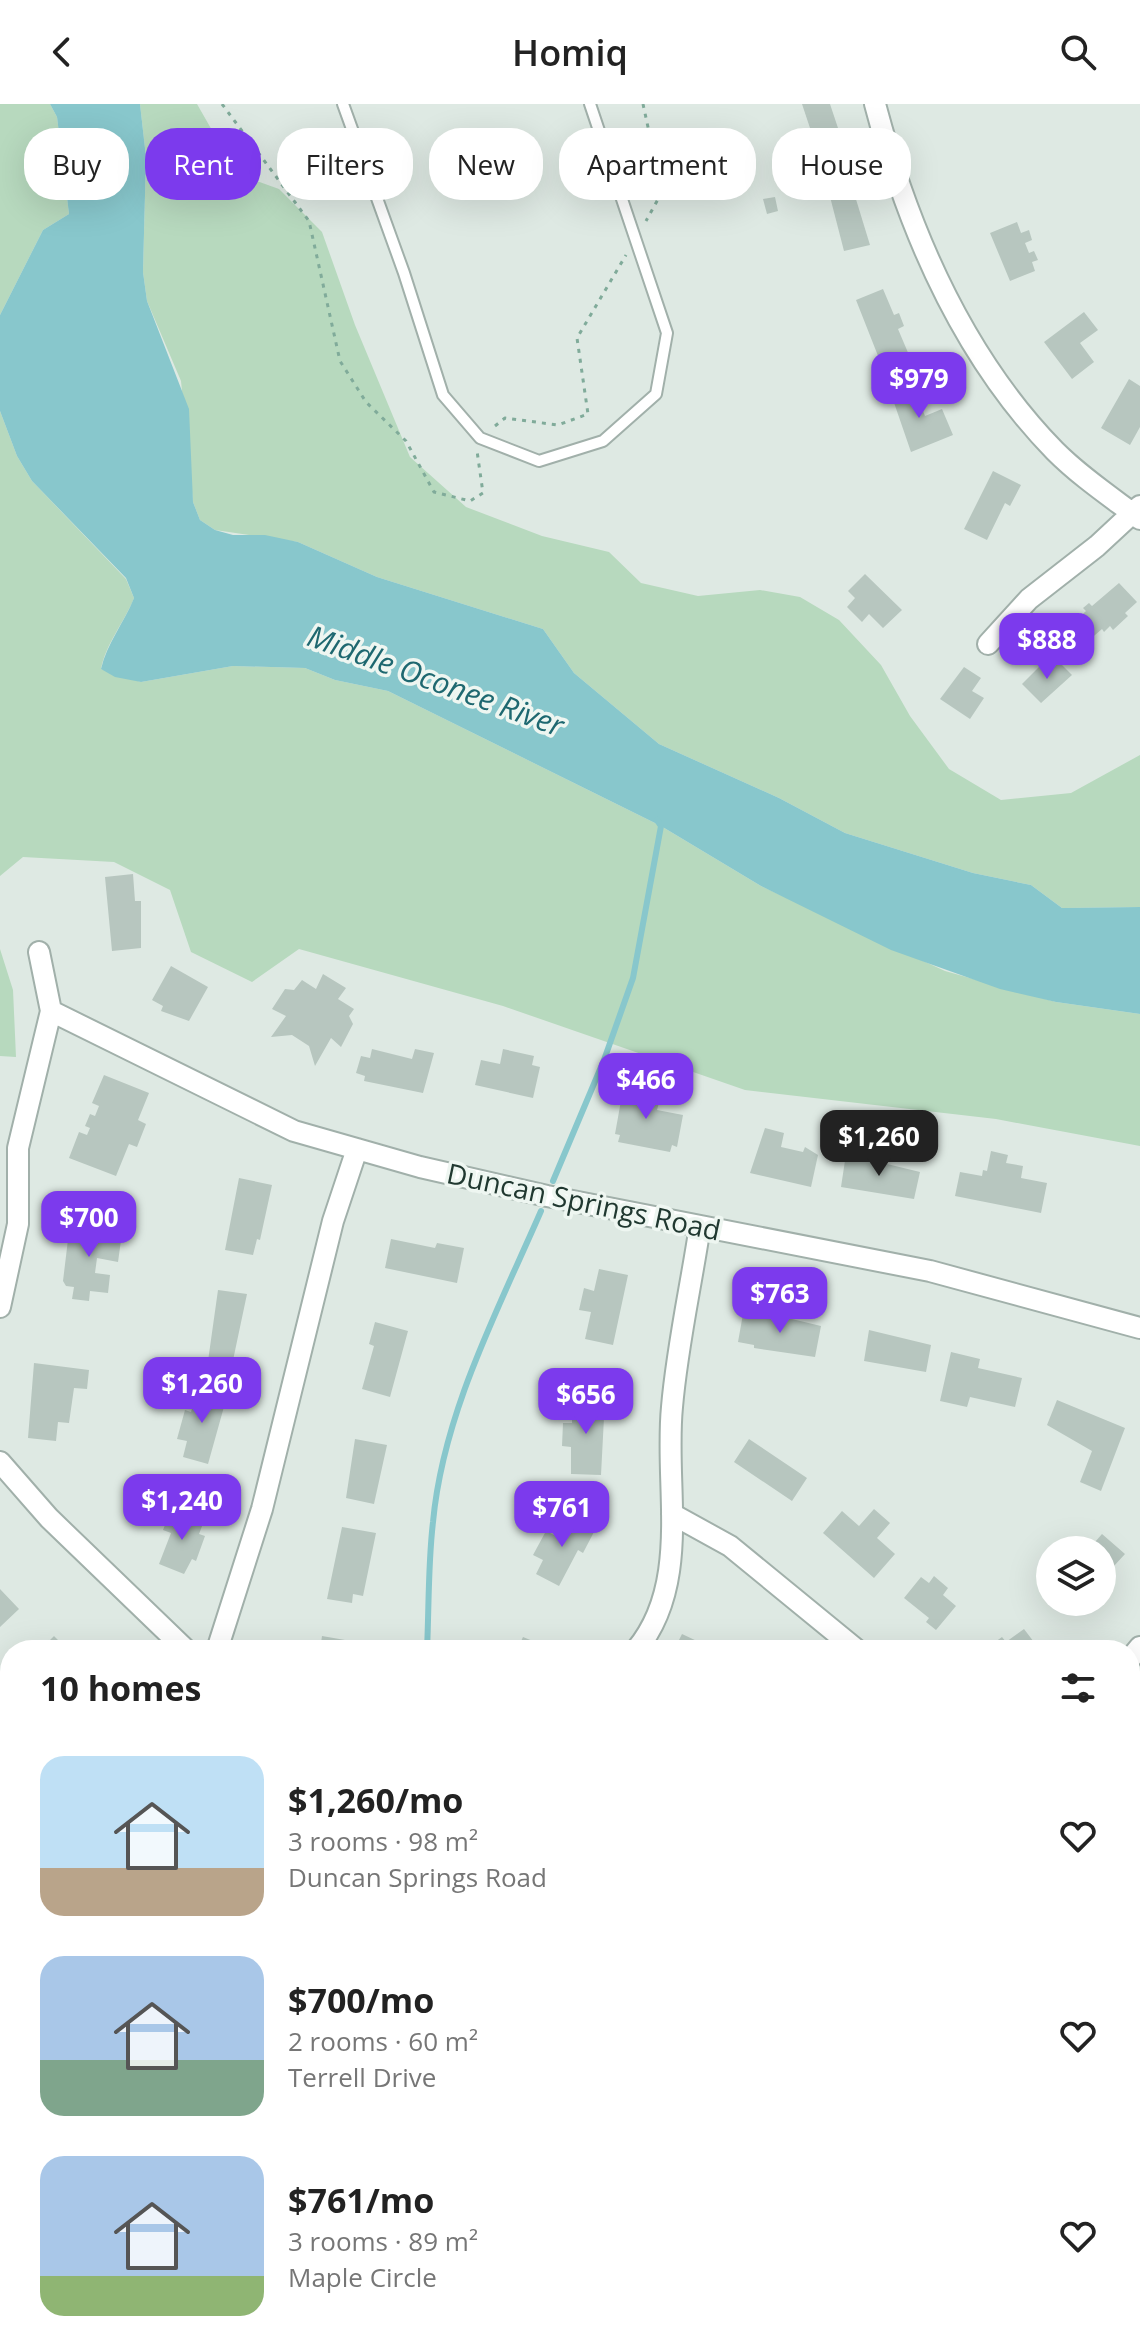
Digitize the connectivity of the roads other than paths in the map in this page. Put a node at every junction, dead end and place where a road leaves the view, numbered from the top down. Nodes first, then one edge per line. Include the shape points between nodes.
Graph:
1 (343, 104) edge
2 (590, 104) edge
3 (875, 104) edge
4 (1137, 513) edge
5 (988, 644) dead end
6 (39, 952) dead end
7 (51, 1011) junction
8 (357, 1149) junction
9 (700, 1226) junction
10 (0, 1307) edge
11 (1140, 1328) edge
12 (0, 1462) edge
13 (672, 1514) junction
14 (176, 1640) edge
15 (220, 1640) edge
16 (642, 1640) edge
17 (845, 1640) edge

1 - 2 lane via 443,395 480,438 539,461 603,441 656,394 667,333
3 - 4 street via 905,203 983,359 1054,450 1096,488
4 - 5 street via 1029,599
6 - 7 street
7 - 8 street, Duncan Springs Road via 294,1131
7 - 10 street via 18,1148 18,1224
8 - 9 street, Duncan Springs Road via 547,1196
8 - 15 street via 333,1221 262,1509
9 - 11 street, Duncan Springs Road via 930,1271
9 - 13 street via 671,1408
12 - 14 street via 49,1518
13 - 16 street via 668,1577 659,1612
13 - 17 street via 730,1546

